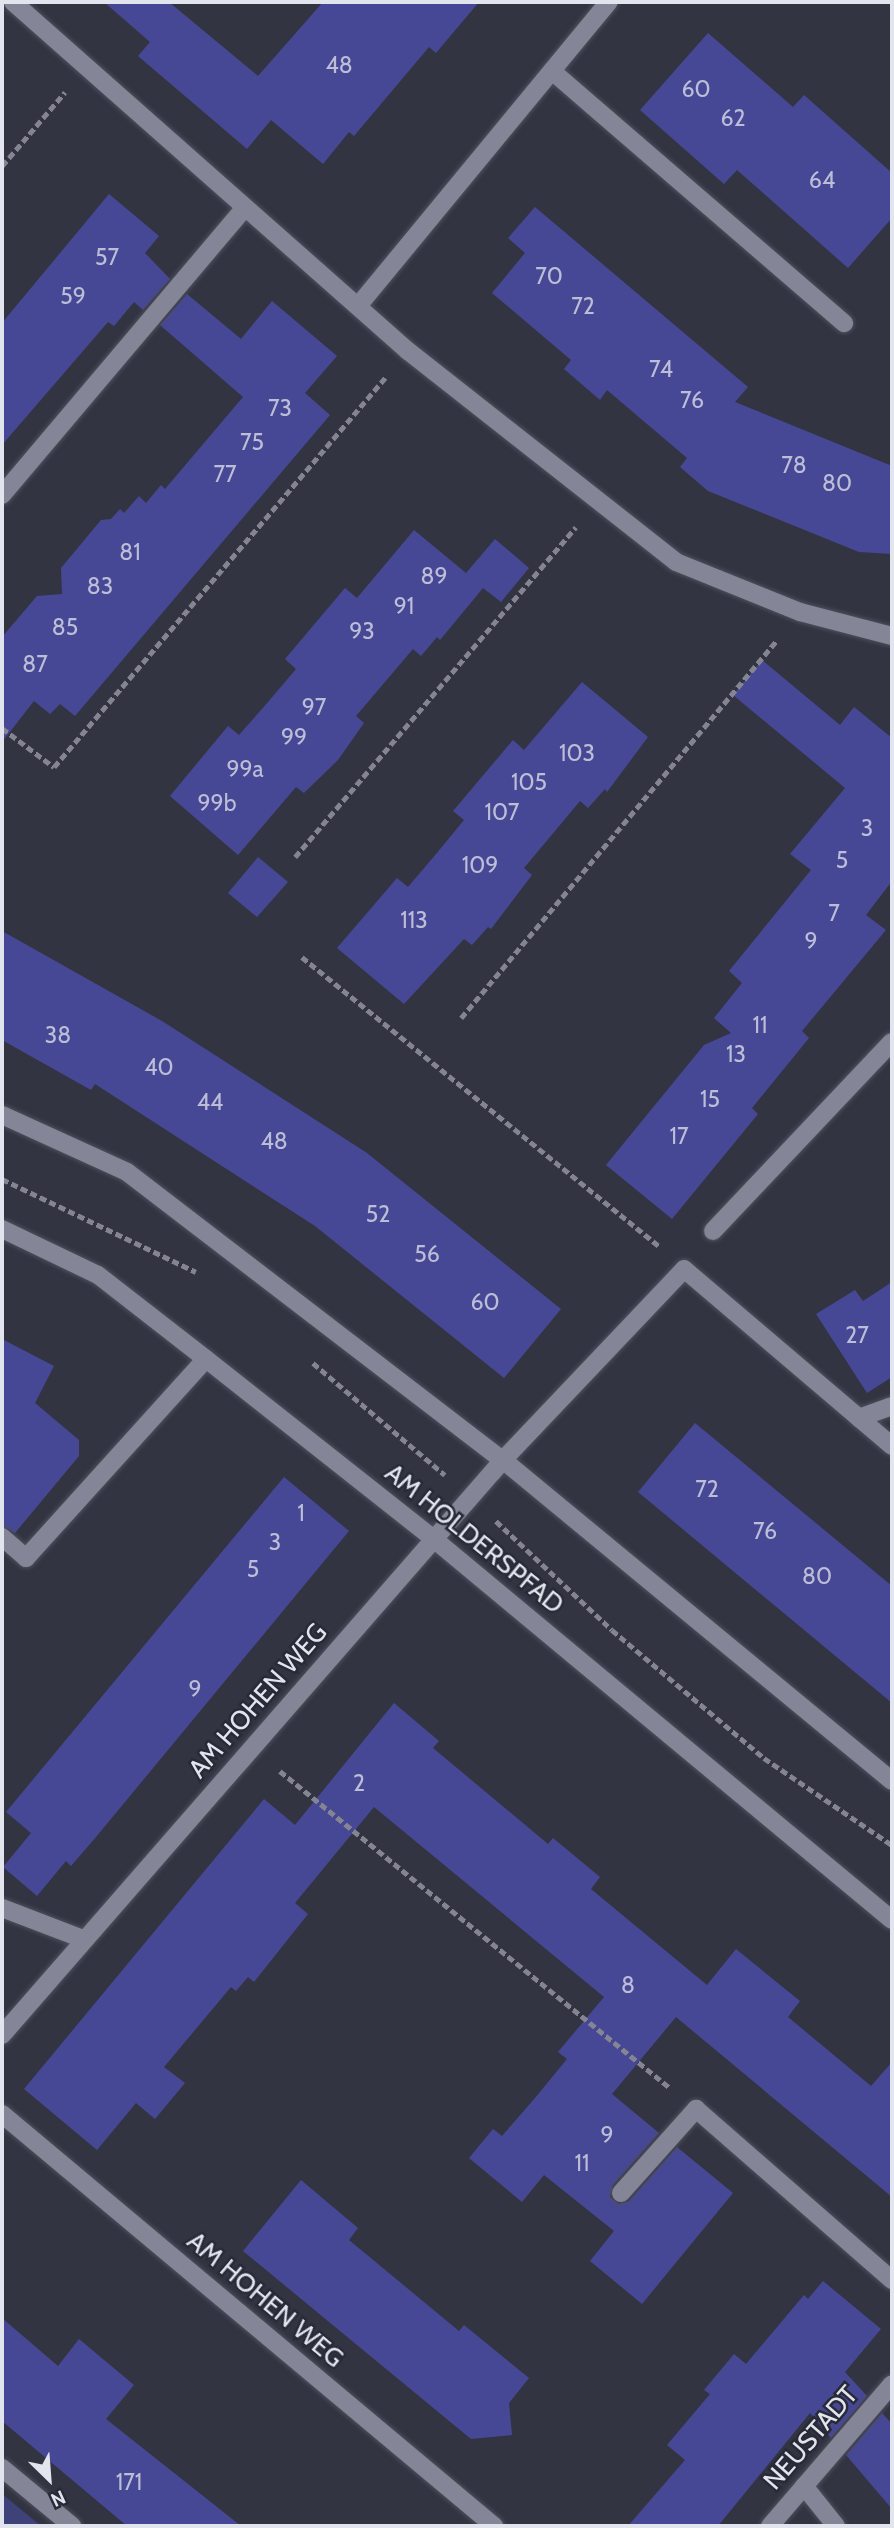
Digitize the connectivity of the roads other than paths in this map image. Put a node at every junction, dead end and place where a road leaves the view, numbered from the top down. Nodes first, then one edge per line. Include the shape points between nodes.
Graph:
1 (13, 2) edge
2 (609, 2) edge
3 (552, 71) junction
4 (244, 209) junction
5 (358, 306) junction
6 (844, 323) dead end
7 (2, 495) edge
8 (892, 636) edge
9 (892, 1042) edge
10 (2, 1115) edge
11 (2, 1229) edge
12 (713, 1231) dead end
13 (206, 1359) junction
14 (892, 1406) edge
15 (859, 1418) junction
16 (892, 1446) edge
17 (503, 1460) junction
18 (2, 1537) edge
19 (435, 1540) junction
20 (892, 1782) edge
21 (2, 1908) edge
22 (892, 1920) edge
23 (83, 1939) junction
24 (2, 2035) edge
25 (2, 2114) edge
26 (621, 2193) dead end
27 (892, 2280) edge
28 (892, 2384) edge
29 (2, 2468) edge
30 (804, 2486) junction
31 (72, 2526) edge
32 (494, 2526) edge
33 (770, 2526) edge
34 (836, 2526) edge

1 - 4 street via 88,64
2 - 3 street
3 - 5 street
3 - 6 street
4 - 5 street
4 - 7 street
5 - 8 street via 408,351 676,562 800,612
9 - 12 street
10 - 17 street via 127,1172
11 - 13 street, AM HOLDERSPFAD via 98,1275
13 - 18 street via 26,1558
13 - 19 street, AM HOLDERSPFAD
14 - 15 street
15 - 16 street
15 - 17 street, AM HOHEN WEG via 684,1269
17 - 19 street, AM HOHEN WEG
17 - 20 street
19 - 22 street, AM HOLDERSPFAD
19 - 23 street, AM HOHEN WEG
21 - 23 street
23 - 24 street, AM HOHEN WEG
25 - 32 street, AM HOHEN WEG
26 - 27 street via 696,2109
28 - 30 street, NEUSTADT
29 - 31 street
30 - 33 street, NEUSTADT
30 - 34 street

